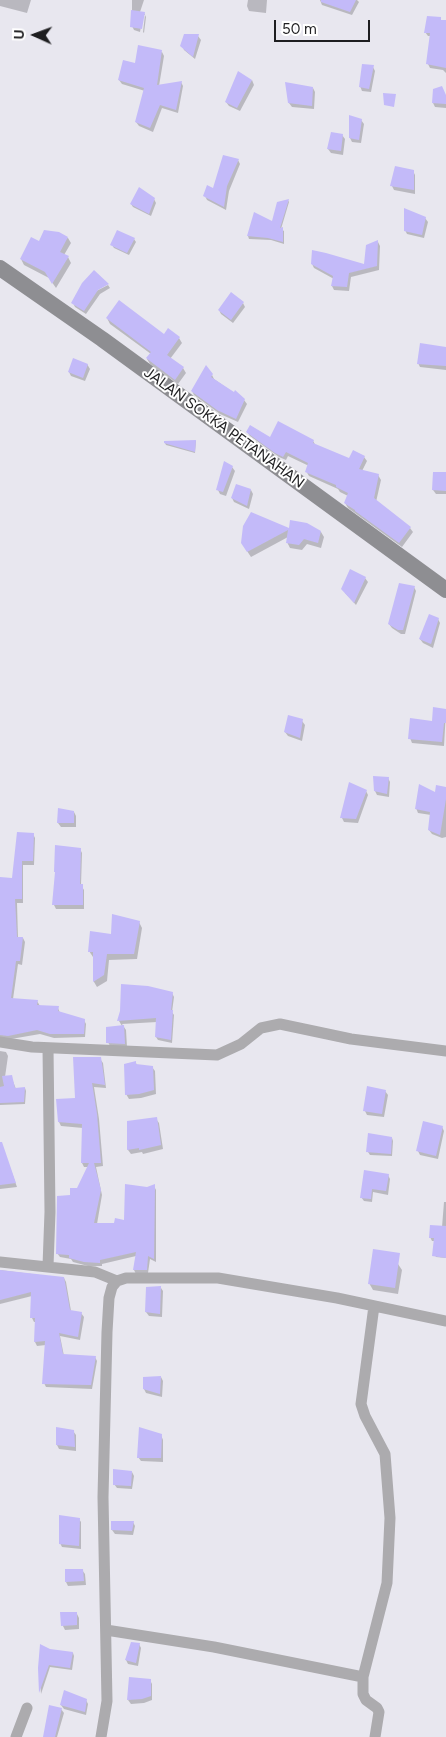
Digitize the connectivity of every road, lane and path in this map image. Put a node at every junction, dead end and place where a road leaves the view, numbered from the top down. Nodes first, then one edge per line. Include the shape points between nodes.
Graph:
1 (1, 273) edge
2 (446, 590) edge
3 (0, 1042) edge
4 (48, 1048) junction
5 (446, 1052) edge
6 (0, 1262) edge
7 (48, 1266) junction
8 (117, 1281) junction
9 (374, 1306) junction
10 (446, 1321) edge
11 (106, 1630) junction
12 (363, 1677) junction
13 (27, 1708) dead end
14 (16, 1737) edge
15 (101, 1737) edge
16 (375, 1737) edge

1 - 2 main road, JALAN SOKKA PETANAHAN via 102,339
3 - 4 street
4 - 5 street via 217,1055 241,1044 261,1028 280,1024 351,1039
4 - 7 street
6 - 7 street
7 - 8 street via 95,1272
8 - 9 street via 126,1278 218,1278
8 - 11 street via 109,1298 107,1332 103,1497
9 - 10 street
9 - 12 street via 361,1404 384,1454 390,1518 387,1583
11 - 12 street via 232,1650
11 - 15 street via 107,1701
12 - 16 street via 362,1694 379,1712
13 - 14 street

